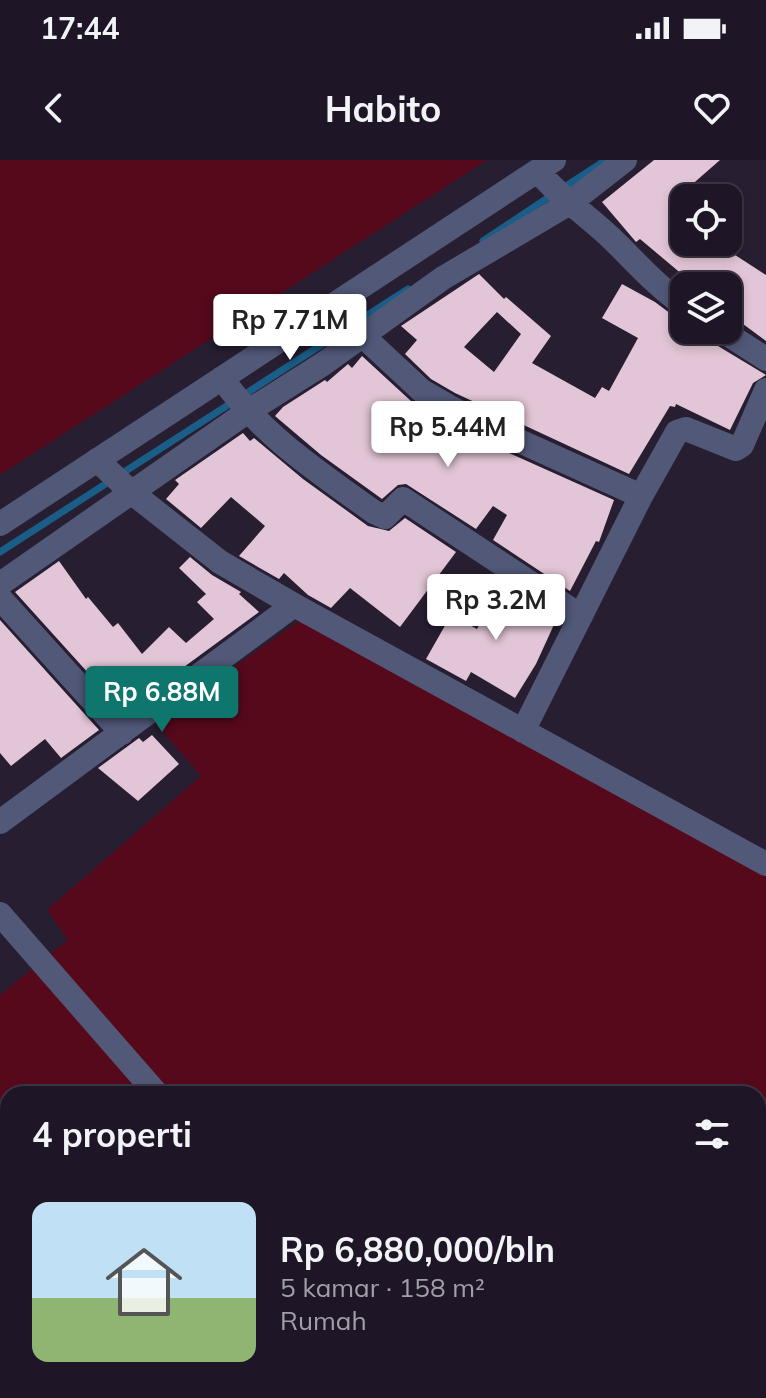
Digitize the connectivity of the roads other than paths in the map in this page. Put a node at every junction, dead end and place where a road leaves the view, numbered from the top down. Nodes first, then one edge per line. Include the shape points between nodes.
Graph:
1 (625, 160) edge
2 (545, 169) edge
3 (565, 199) junction
4 (670, 295) edge
5 (363, 336) junction
6 (742, 344) edge
7 (766, 359) edge
8 (224, 381) junction
9 (766, 390) edge
10 (245, 410) junction
11 (116, 478) junction
12 (641, 496) junction
13 (0, 524) edge
14 (0, 584) edge
15 (0, 598) edge
16 (294, 605) junction
17 (581, 616) junction
18 (523, 731) junction
19 (122, 733) junction
20 (0, 822) edge
21 (766, 864) edge
22 (0, 914) edge
23 (150, 1086) edge

1 - 3 street
2 - 3 street
2 - 8 street
3 - 4 street
3 - 5 street
5 - 10 street
5 - 12 street via 422,391
6 - 7 street
8 - 10 street
8 - 11 street
9 - 12 street via 742,445 736,449 686,429 677,432
10 - 11 street
10 - 17 street via 374,512 385,517 403,499
11 - 13 street
11 - 14 street
11 - 16 street via 220,562
12 - 17 street
15 - 19 street
16 - 18 street
16 - 19 street
17 - 18 street
18 - 21 street
19 - 20 street
22 - 23 street

